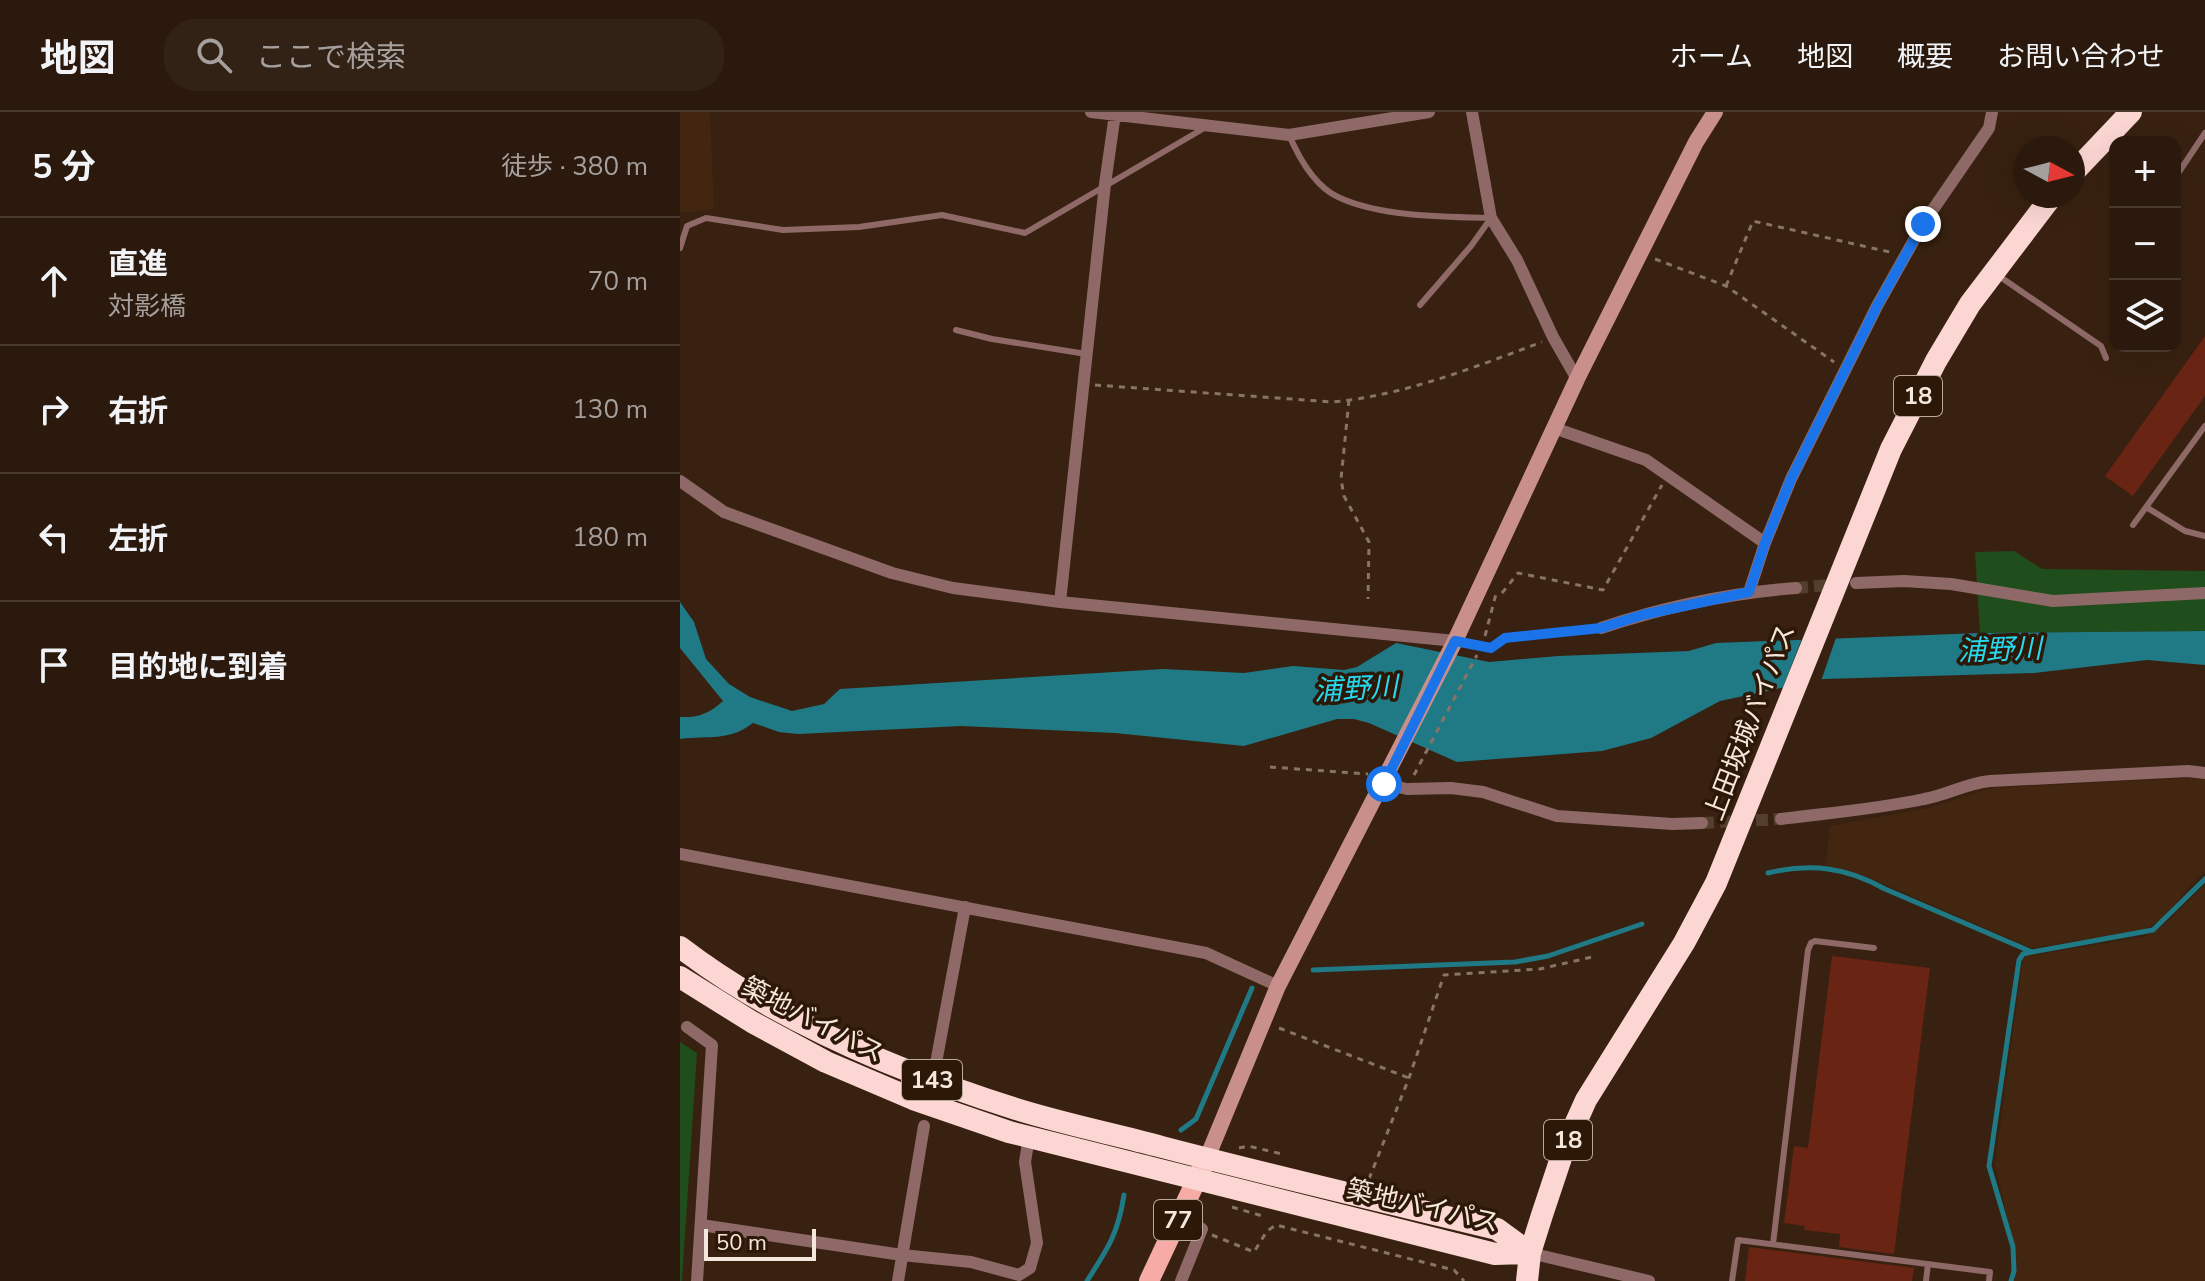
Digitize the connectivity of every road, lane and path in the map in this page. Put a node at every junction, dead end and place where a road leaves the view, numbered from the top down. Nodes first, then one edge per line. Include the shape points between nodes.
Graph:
1 (1091, 112) edge
2 (1429, 112) edge
3 (1472, 112) edge
4 (1715, 112) edge
5 (1992, 112) edge
6 (2131, 112) edge
7 (1115, 114) junction
8 (1209, 125) junction
9 (2205, 133) edge
10 (1289, 135) junction
11 (2085, 160) edge
12 (2181, 169) edge
13 (1105, 184) junction
14 (2043, 208) edge
15 (1491, 218) junction
16 (680, 248) edge
17 (1640, 254) junction
18 (1905, 256) junction
19 (1993, 272) junction
20 (1726, 286) junction
21 (1420, 305) dead end
22 (956, 330) dead end
23 (1553, 337) junction
24 (1087, 354) junction
25 (2106, 358) dead end
26 (1847, 371) junction
27 (1577, 379) junction
28 (1084, 384) junction
29 (1349, 400) junction
30 (2205, 426) edge
31 (1554, 428) junction
32 (2202, 435) edge
33 (1668, 475) junction
34 (680, 481) edge
35 (2146, 507) junction
36 (2133, 525) dead end
37 (2205, 536) edge
38 (1765, 543) junction
39 (1856, 583) tunnel mouth
40 (1796, 588) tunnel mouth
41 (1749, 592) junction
42 (1502, 593) dead end
43 (2205, 593) edge
44 (1368, 599) dead end
45 (1060, 602) junction
46 (1601, 628) joint
47 (1453, 645) junction
48 (1478, 653) dead end
49 (1270, 767) dead end
50 (1417, 769) dead end
51 (2205, 773) edge
52 (1388, 775) junction
53 (1781, 819) tunnel mouth
54 (1702, 823) tunnel mouth
55 (680, 854) edge
56 (965, 907) junction
57 (680, 947) edge
58 (1874, 948) dead end
59 (1592, 957) dead end
60 (701, 963) junction
61 (682, 984) edge
62 (1278, 986) junction
63 (1263, 1022) junction
64 (687, 1027) dead end
65 (936, 1063) dead end
66 (1409, 1078) junction
67 (924, 1126) dead end
68 (1029, 1137) junction
69 (1239, 1148) dead end
70 (1282, 1154) dead end
71 (1207, 1158) junction
72 (1196, 1181) junction
73 (1363, 1197) junction
74 (1233, 1209) dead end
75 (1181, 1213) junction
76 (1266, 1217) dead end
77 (701, 1225) junction
78 (1202, 1229) junction
79 (1773, 1244) junction
80 (1530, 1253) junction
81 (902, 1255) junction
82 (1928, 1264) junction
83 (697, 1281) edge
84 (898, 1281) edge
85 (1149, 1281) edge
86 (1181, 1281) edge
87 (1464, 1281) edge
88 (1527, 1281) edge
89 (1649, 1281) edge
90 (1732, 1281) edge
91 (1926, 1281) edge
92 (1989, 1281) edge

1 - 7 street
2 - 10 street
3 - 15 street
4 - 17 street
5 - 18 street via 1989,128
6 - 11 highway
7 - 8 street
7 - 13 street
8 - 10 street
8 - 13 lane
9 - 12 lane
10 - 15 lane via 1318,182 1337,197 1409,215
13 - 16 lane via 1025,233 942,215 859,227 783,230 706,218 687,226
13 - 24 street
14 - 19 highway, 上田坂城バイパス / 18
15 - 21 lane
15 - 23 street
17 - 20 path
17 - 27 street
18 - 20 path via 1753,221
18 - 26 street
19 - 25 lane via 2101,346
19 - 80 highway, 上田坂城バイパス / 18 via 1936,361 1891,449 1703,911 1586,1100
20 - 26 path
22 - 24 lane
23 - 27 street
23 - 29 path via 1385,394
24 - 28 street
26 - 38 street via 1791,479
27 - 31 street
28 - 29 path
28 - 45 street
29 - 44 path via 1341,479 1344,496 1369,542
30 - 32 lane
31 - 33 street via 1646,460
31 - 47 street
32 - 35 lane
33 - 38 street
33 - 42 path via 1603,590 1518,573
34 - 45 street via 724,512 892,573 953,588
35 - 36 lane
35 - 37 lane via 2185,531
38 - 41 street
39 - 43 street via 1951,584 2053,601
40 - 41 street
41 - 46 street
45 - 47 street
46 - 47 lane via 1505,638 1491,648
47 - 52 street
48 - 50 path
49 - 52 path
51 - 53 street via 1976,782 1915,801
52 - 54 street via 1407,789 1483,792 1557,816
52 - 62 street
55 - 56 street
56 - 62 street via 1206,953
56 - 65 street
57 - 60 highway, 築地バイパス / 143
58 - 79 lane via 1815,941 1808,950
59 - 66 path via 1540,969 1444,975
60 - 61 street
60 - 71 highway, 築地バイパス / 143 via 837,1040 925,1077 1017,1110
61 - 68 highway, 築地バイパス / 143 via 841,1069
62 - 63 street
63 - 66 path
63 - 71 street
64 - 77 street via 712,1045
66 - 73 path
67 - 81 street
68 - 72 highway, 築地バイパス / 143
68 - 81 street via 1025,1162 1037,1243 1030,1268 1019,1275 971,1262
69 - 70 path
71 - 72 main road, 77
71 - 73 highway, 築地バイパス / 143
72 - 75 main road, 77
72 - 80 highway, 築地バイパス / 143 via 1495,1254
73 - 80 highway, 築地バイパス / 143 via 1497,1229
74 - 76 path
75 - 78 street
75 - 85 main road, 77
77 - 81 street
77 - 83 street
78 - 86 street
78 - 87 path via 1254,1252 1276,1225 1454,1270
79 - 82 lane
79 - 90 lane via 1738,1240
80 - 88 highway, 上田坂城バイパス / 18
80 - 89 street
81 - 84 street
82 - 91 lane
82 - 92 lane via 1990,1272

